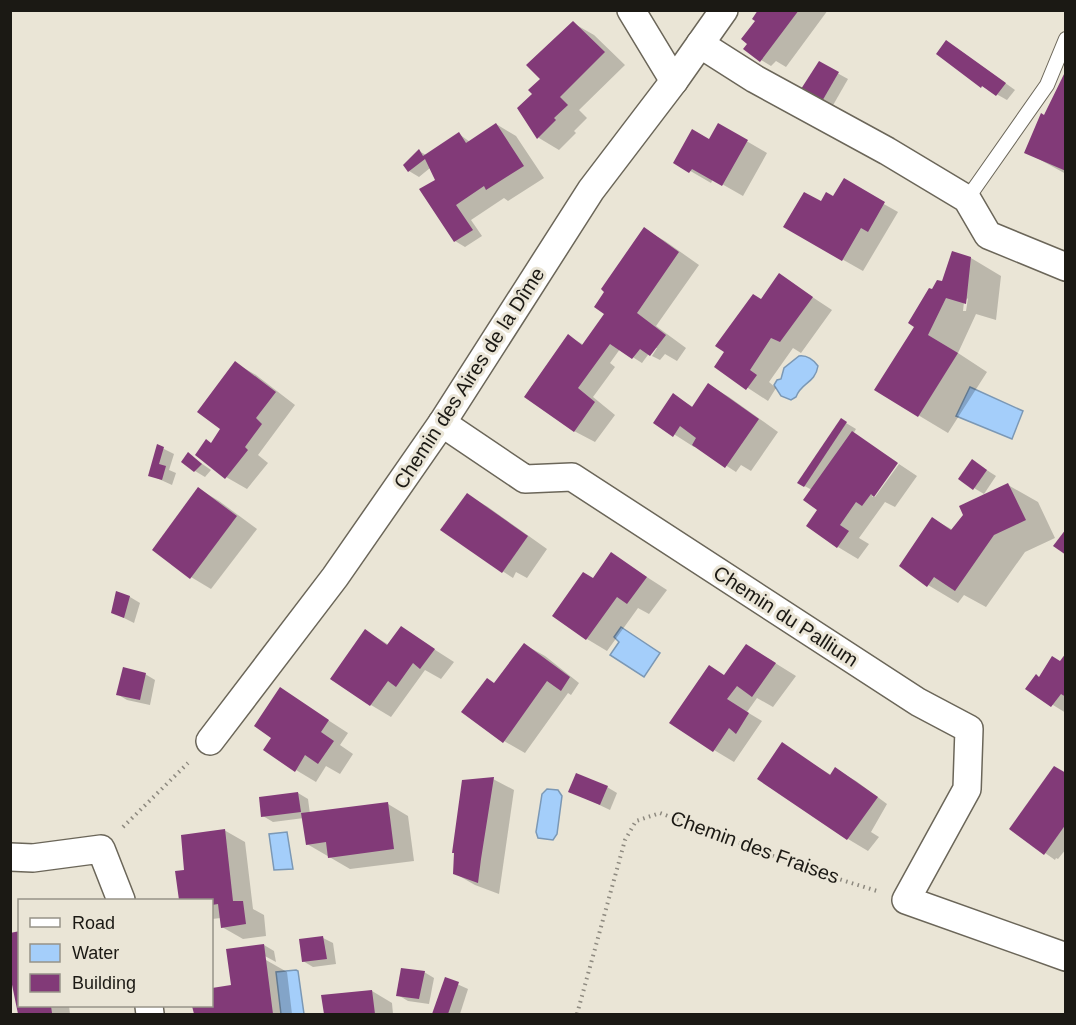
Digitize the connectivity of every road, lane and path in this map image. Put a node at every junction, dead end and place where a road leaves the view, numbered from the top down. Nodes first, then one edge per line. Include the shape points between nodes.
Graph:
1 (631, 10) edge
2 (724, 10) edge
3 (1065, 39) edge
4 (700, 44) junction
5 (674, 81) junction
6 (967, 199) junction
7 (1065, 267) edge
8 (442, 423) junction
9 (210, 741) joint
10 (101, 849) junction
11 (10, 857) edge
12 (121, 899) edge
13 (906, 900) junction
14 (1065, 957) edge
15 (577, 1014) edge

1 - 5 street
2 - 4 street, Chemin des Aires de la Dîme
3 - 6 lane via 1047,85
4 - 5 street, Chemin des Aires de la Dîme
4 - 6 street
5 - 8 street, Chemin des Aires de la Dîme via 591,190
6 - 7 street via 988,236
8 - 9 street, Chemin des Aires de la Dîme via 335,577
8 - 13 street, Chemin du Pallium via 525,479 572,477 918,702 969,729 967,789
9 - 10 path
10 - 11 street via 33,858
10 - 12 street
13 - 14 street
13 - 15 path, Chemin des Fraises via 810,870 660,813 636,821 625,840

